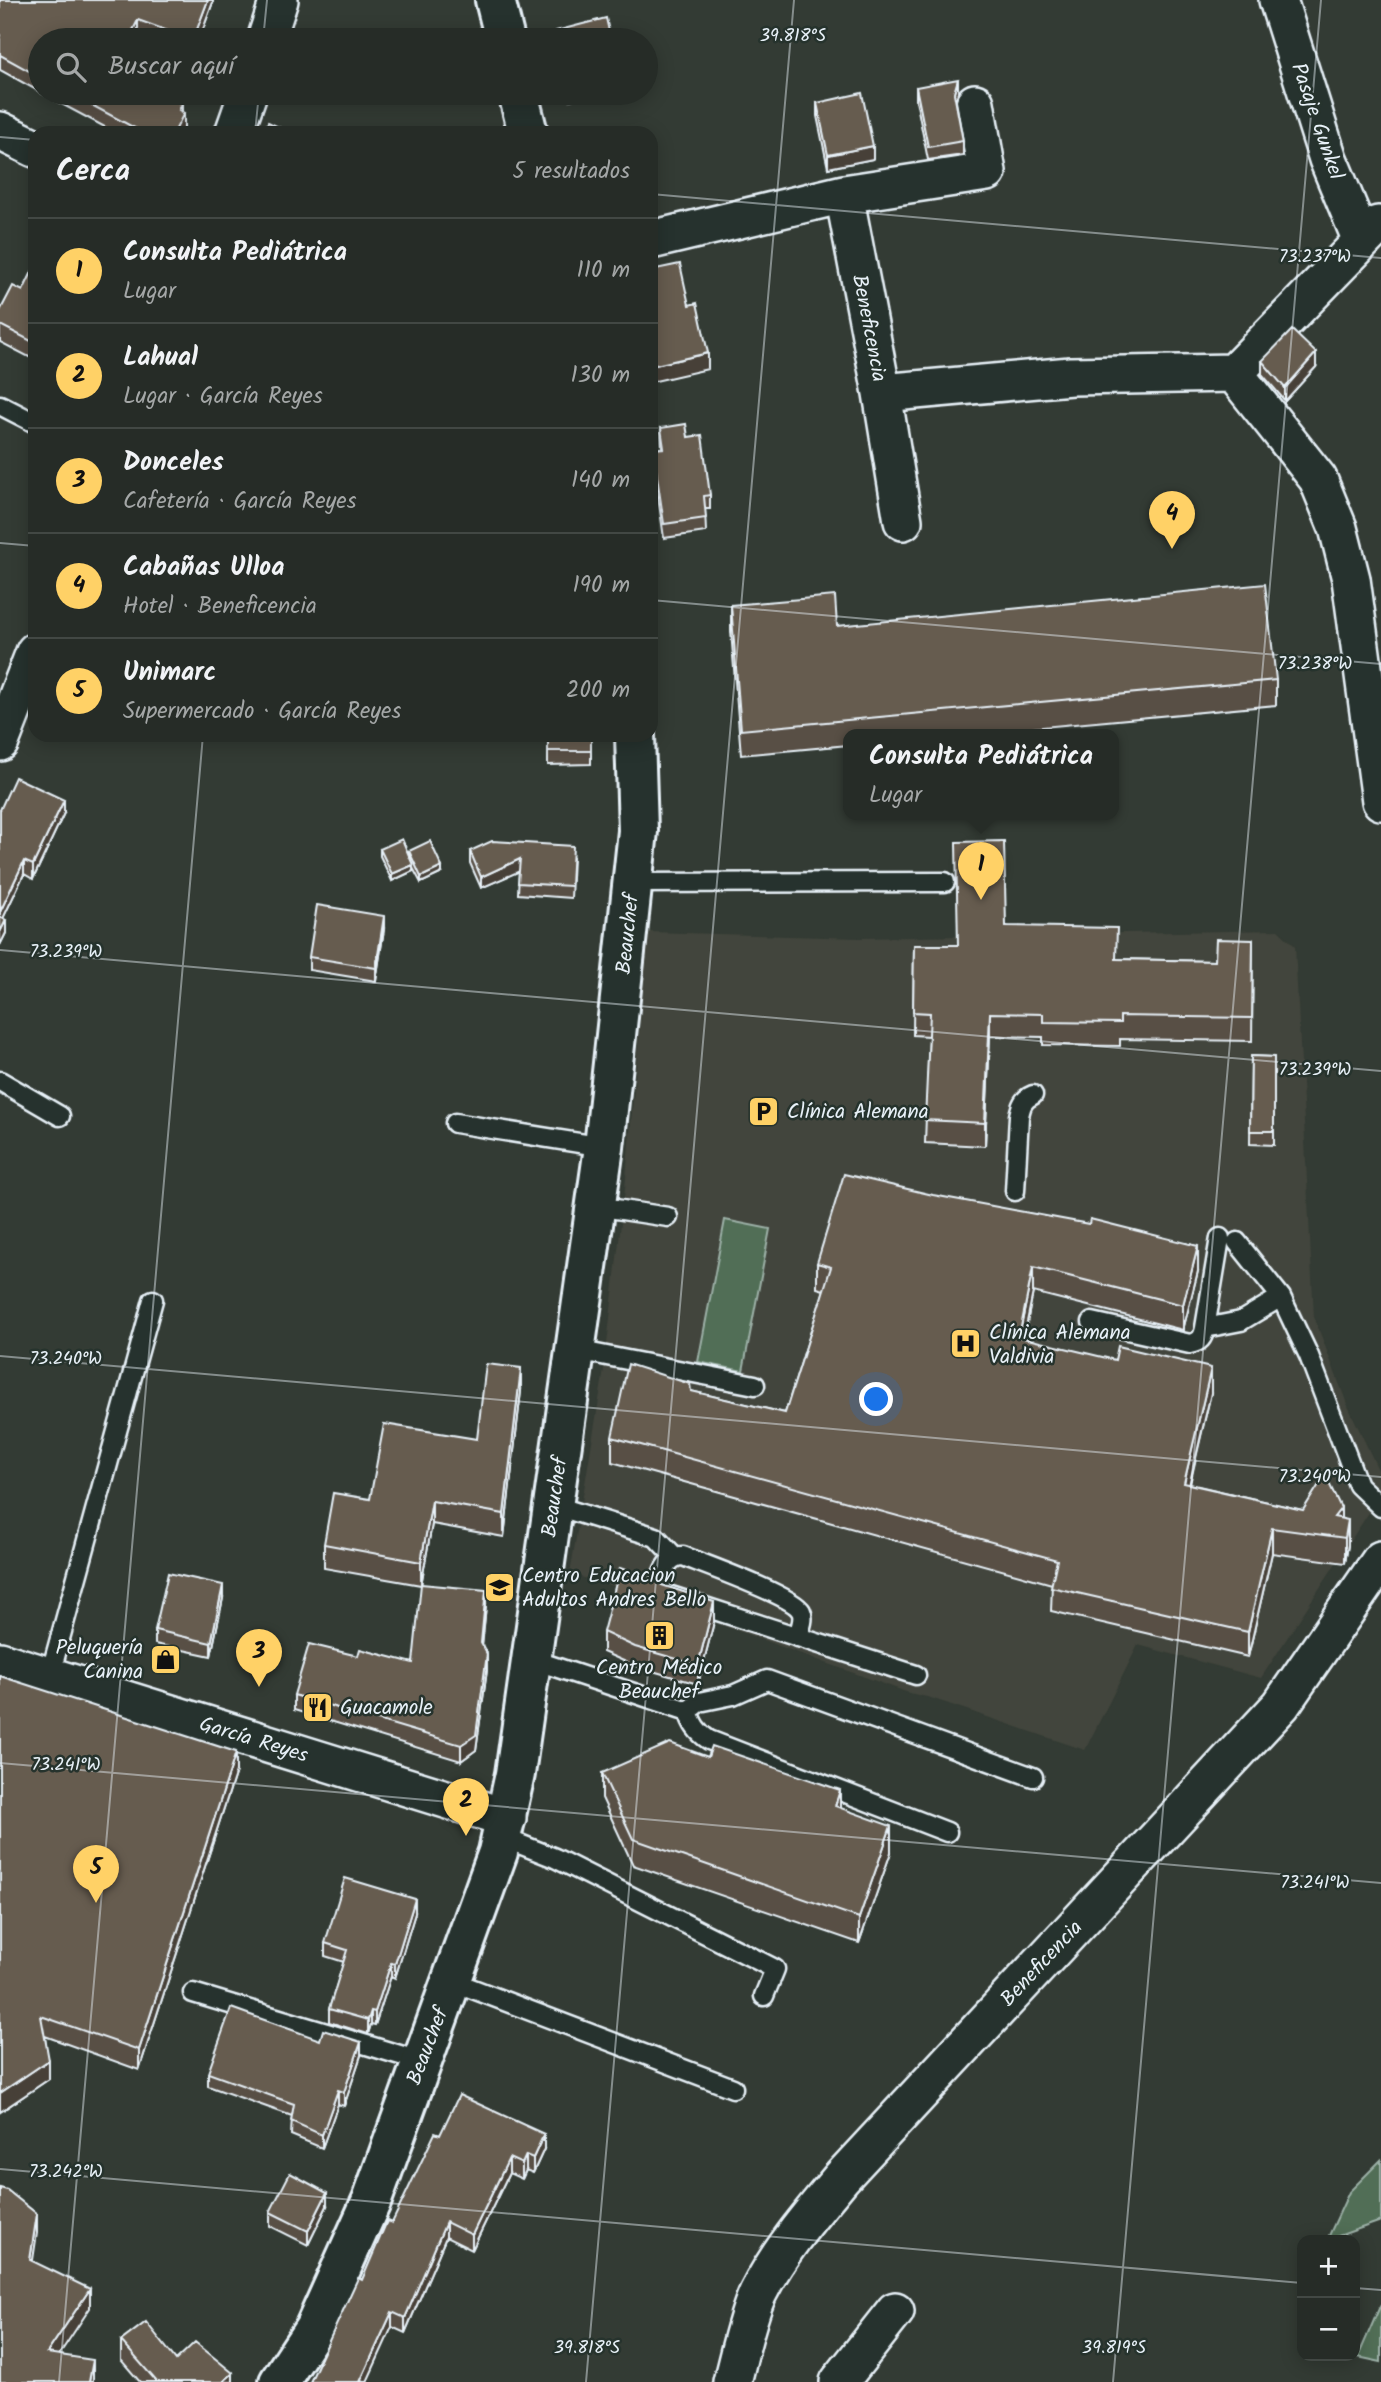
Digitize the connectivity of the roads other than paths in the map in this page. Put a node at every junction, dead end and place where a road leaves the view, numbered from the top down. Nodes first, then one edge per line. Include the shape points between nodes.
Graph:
1 (279, 0) edge
2 (495, 0) edge
3 (1278, 0) edge
4 (269, 28) edge
5 (502, 28) edge
6 (975, 103) dead end
7 (244, 105) edge
8 (521, 105) edge
9 (236, 126) edge
10 (525, 126) edge
11 (0, 131) edge
12 (28, 145) edge
13 (844, 194) junction
14 (1371, 231) edge
15 (658, 238) edge
16 (1234, 373) junction
17 (883, 393) junction
18 (0, 405) edge
19 (28, 419) edge
20 (903, 521) dead end
21 (28, 670) edge
22 (0, 742) edge
23 (635, 742) edge
24 (1381, 801) edge
25 (944, 882) dead end
26 (633, 883) junction
27 (0, 1081) edge
28 (1033, 1095) dead end
29 (60, 1116) dead end
30 (456, 1123) dead end
31 (604, 1147) junction
32 (1015, 1191) dead end
33 (596, 1206) junction
34 (667, 1217) dead end
35 (1281, 1297) junction
36 (153, 1300) dead end
37 (1092, 1322) dead end
38 (1205, 1328) junction
39 (576, 1350) junction
40 (755, 1385) dead end
41 (553, 1505) junction
42 (1381, 1507) edge
43 (674, 1556) junction
44 (1381, 1560) edge
45 (797, 1637) junction
46 (531, 1659) junction
47 (0, 1661) edge
48 (50, 1675) junction
49 (916, 1675) dead end
50 (688, 1711) junction
51 (1033, 1777) dead end
52 (505, 1827) junction
53 (947, 1832) dead end
54 (452, 1981) junction
55 (193, 1993) dead end
56 (764, 1996) dead end
57 (420, 2061) junction
58 (733, 2088) dead end
59 (895, 2311) dead end
60 (279, 2382) edge
61 (732, 2382) edge
62 (839, 2382) edge

1 - 4 street
2 - 5 main road
3 - 14 street, Pasaje Gunkel via 1328,159
6 - 13 street via 987,172
7 - 9 street
8 - 10 main road
11 - 12 street
13 - 15 street
13 - 17 street, Beneficencia
14 - 16 street
16 - 17 street, Beneficencia via 1071,376
16 - 24 street via 1318,479 1338,528 1351,579
17 - 20 street
18 - 19 lane
21 - 22 street
23 - 26 main road, Beauchef via 638,831
25 - 26 lane
26 - 31 main road, Beauchef
27 - 29 lane
28 - 32 lane via 1021,1106 1019,1116
30 - 31 lane
31 - 33 main road, Beauchef
33 - 34 lane
33 - 39 main road, Beauchef
35 - 38 lane via 1241,1321
35 - 38 lane via 1228,1240
35 - 42 lane via 1309,1356 1358,1485
36 - 48 lane
37 - 38 lane via 1190,1344 1198,1342
39 - 40 lane
39 - 41 main road, Beauchef
41 - 43 lane via 656,1538
41 - 46 main road, Beauchef
43 - 45 lane via 795,1605 802,1622
43 - 45 lane via 659,1586 665,1594
44 - 61 street, Beneficencia via 1280,1705 810,2216 758,2294
45 - 49 lane
46 - 50 lane
46 - 52 main road, Beauchef
47 - 48 street, García Reyes
48 - 52 street, García Reyes
50 - 51 lane via 699,1702 733,1695 767,1680
50 - 53 lane via 691,1723 709,1740
52 - 54 main road, Beauchef
52 - 56 lane via 555,1858 775,1969
54 - 57 main road, Beauchef
54 - 58 lane
55 - 57 lane
57 - 60 main road, Beauchef via 372,2200 314,2329
59 - 62 street

